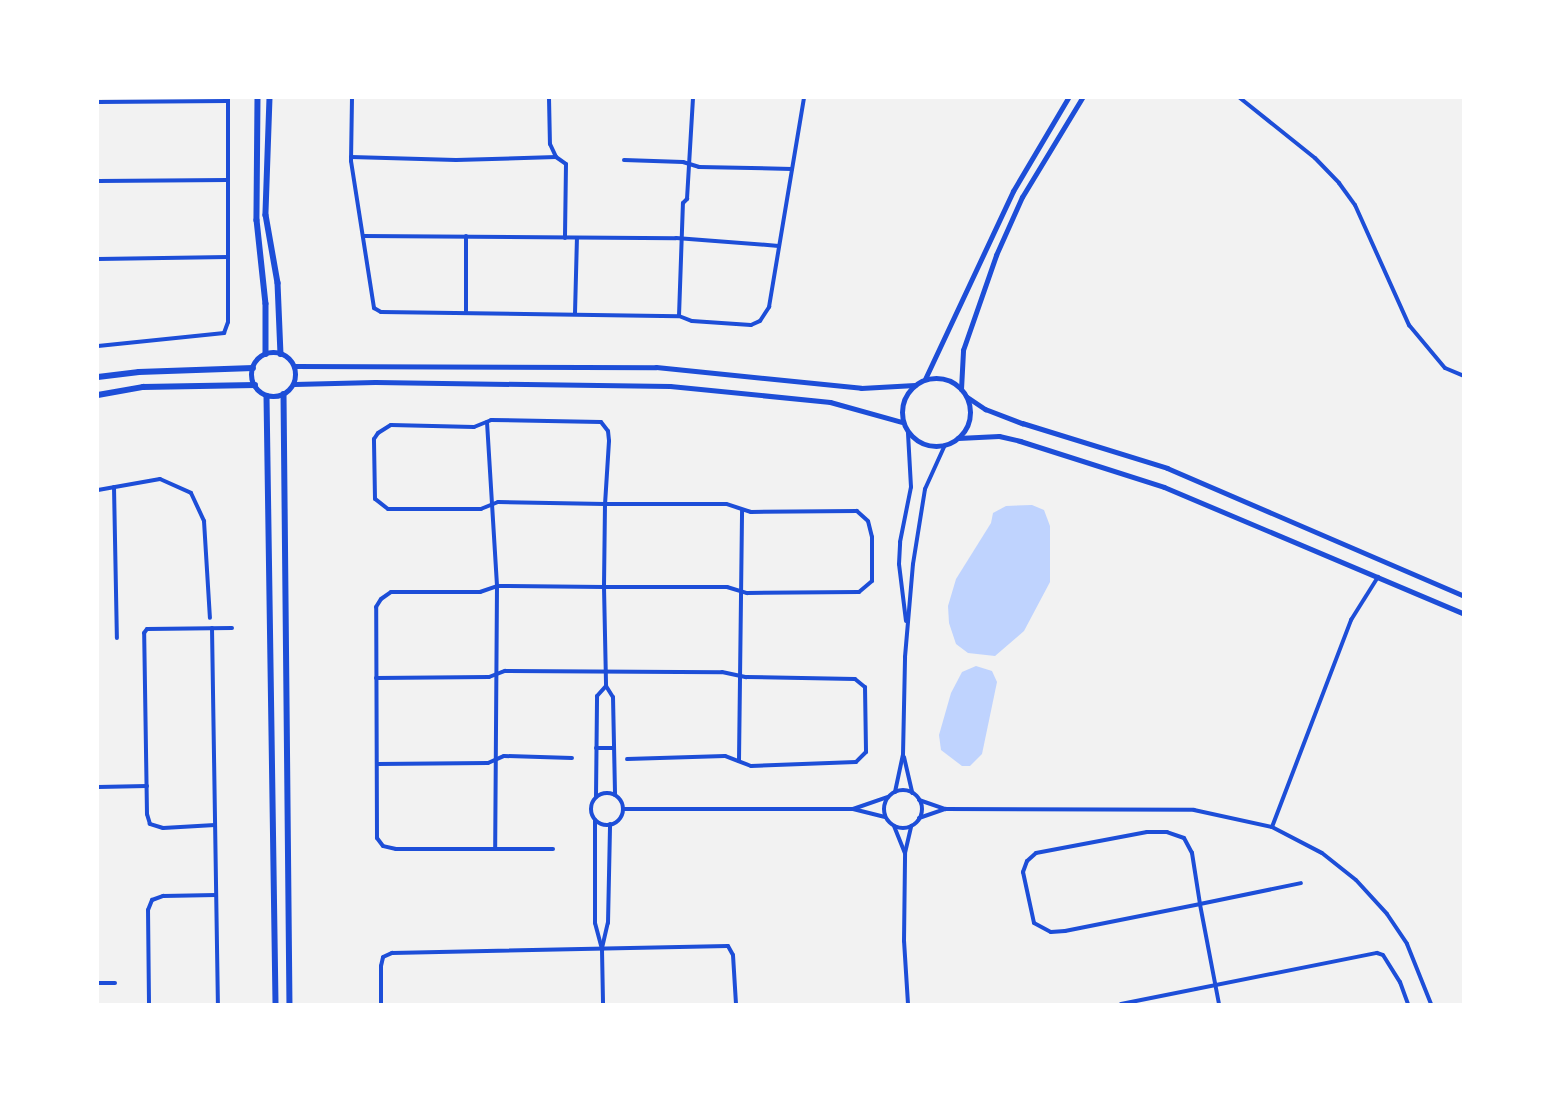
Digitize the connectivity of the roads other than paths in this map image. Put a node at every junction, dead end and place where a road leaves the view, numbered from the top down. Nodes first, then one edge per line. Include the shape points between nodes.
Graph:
1 (258, 98) edge
2 (270, 98) edge
3 (352, 98) edge
4 (549, 98) edge
5 (693, 98) edge
6 (804, 98) edge
7 (1068, 98) edge
8 (1082, 98) edge
9 (1240, 98) edge
10 (228, 99) edge
11 (98, 102) edge
12 (351, 156) junction
13 (556, 157) junction
14 (624, 160) dead end
15 (688, 164) junction
16 (792, 169) junction
17 (228, 180) junction
18 (98, 181) edge
19 (363, 236) junction
20 (466, 236) junction
21 (566, 238) junction
22 (576, 238) junction
23 (682, 241) junction
24 (779, 246) junction
25 (228, 257) junction
26 (98, 259) edge
27 (466, 311) junction
28 (575, 313) junction
29 (679, 316) junction
30 (98, 346) edge
31 (266, 354) junction
32 (281, 354) junction
33 (295, 366) junction
34 (253, 368) junction
35 (98, 376) edge
36 (1464, 376) edge
37 (925, 379) junction
38 (294, 384) junction
39 (255, 385) junction
40 (915, 385) junction
41 (961, 389) junction
42 (284, 394) junction
43 (98, 395) edge
44 (267, 396) junction
45 (967, 398) junction
46 (487, 422) junction
47 (902, 422) junction
48 (908, 433) junction
49 (958, 438) junction
50 (945, 445) junction
51 (114, 487) junction
52 (98, 490) edge
53 (605, 504) junction
54 (492, 505) junction
55 (742, 510) junction
56 (1378, 577) junction
57 (497, 586) junction
58 (604, 587) junction
59 (739, 591) junction
60 (1464, 596) edge
61 (1464, 614) edge
62 (210, 618) dead end
63 (212, 628) junction
64 (232, 628) dead end
65 (907, 631) junction
66 (117, 638) dead end
67 (606, 672) junction
68 (496, 675) junction
69 (739, 676) junction
70 (376, 678) junction
71 (606, 686) junction
72 (596, 748) junction
73 (613, 748) junction
74 (903, 755) junction
75 (572, 758) dead end
76 (627, 758) dead end
77 (496, 760) junction
78 (739, 761) junction
79 (377, 764) junction
80 (147, 786) junction
81 (98, 787) edge
82 (894, 792) junction
83 (912, 793) junction
84 (615, 795) junction
85 (596, 797) junction
86 (888, 797) junction
87 (919, 800) junction
88 (623, 809) junction
89 (853, 809) junction
90 (946, 809) junction
91 (885, 817) junction
92 (919, 818) junction
93 (595, 820) junction
94 (610, 824) junction
95 (215, 825) junction
96 (894, 826) junction
97 (911, 826) junction
98 (1272, 827) junction
99 (495, 849) junction
100 (552, 849) dead end
101 (905, 853) junction
102 (1301, 884) dead end
103 (216, 895) junction
104 (1200, 904) junction
105 (602, 950) junction
106 (98, 983) edge
107 (115, 983) dead end
108 (1215, 985) junction
109 (149, 1004) edge
110 (218, 1004) edge
111 (276, 1004) edge
112 (290, 1004) edge
113 (381, 1004) edge
114 (603, 1004) edge
115 (736, 1004) edge
116 (908, 1004) edge
117 (1121, 1004) edge
118 (1219, 1004) edge
119 (1408, 1004) edge
120 (1431, 1004) edge

1 - 31 main road via 257,220 266,304
2 - 32 main road via 266,215 278,283
3 - 12 street
4 - 13 street via 550,144
5 - 15 street
6 - 16 street
7 - 37 street via 1013,191
8 - 41 street via 1022,197 996,255 963,350
9 - 36 street via 1315,158 1340,183 1355,205 1408,325 1444,368
10 - 11 street
10 - 17 street
12 - 13 street via 456,160
12 - 19 street
13 - 21 street via 566,164
14 - 15 street
15 - 16 street
15 - 23 street
16 - 24 street
17 - 18 street
17 - 25 street
19 - 20 street
19 - 27 street via 374,308 381,312
20 - 21 street
20 - 27 street
21 - 22 street
22 - 23 street via 676,238
22 - 28 street
23 - 24 street
23 - 29 street
24 - 29 street via 768,307 760,321 751,324 692,321
25 - 26 street
25 - 30 street via 228,322 224,333
27 - 28 street
28 - 29 street
31 - 32 main road
31 - 34 main road
32 - 33 main road
33 - 38 main road
33 - 40 street via 656,367 861,388
34 - 35 main road
34 - 39 main road
37 - 40 street
37 - 41 street via 945,379
38 - 42 main road
38 - 47 street via 670,386 830,402
39 - 43 main road via 143,387
39 - 44 main road
40 - 47 street via 903,402
41 - 45 street
42 - 44 main road
42 - 112 main road
44 - 111 main road
45 - 49 street via 968,424
45 - 60 street via 985,409 1022,423 1167,468
46 - 53 street via 601,422 608,431 609,441
46 - 54 street
46 - 54 street via 474,427 391,425 374,439 375,498 388,509 401,511 482,509
47 - 48 street
48 - 50 street via 924,445
48 - 65 street via 911,487 899,564
49 - 50 street
49 - 56 street via 999,436 1164,487
50 - 65 street via 925,489
51 - 52 street
51 - 62 street via 160,479 191,493 204,521
51 - 66 street
53 - 54 street via 498,502
53 - 55 street via 726,504
53 - 58 street
54 - 57 street
55 - 59 street
55 - 59 street via 858,511 868,521 872,537 872,580 859,592
56 - 61 street
56 - 98 street via 1351,620
57 - 58 street
57 - 68 street
57 - 70 street via 480,592 391,592 376,607
58 - 59 street via 727,587
58 - 67 street
59 - 69 street
63 - 64 street
63 - 80 street via 147,629 144,632
63 - 95 street
65 - 74 street
67 - 68 street via 505,671
67 - 69 street via 722,672
67 - 71 street
68 - 70 street
68 - 77 street
69 - 78 street
69 - 78 street via 855,679 865,687 866,706 866,752 856,762 751,766
70 - 79 street
71 - 72 street via 598,696
71 - 73 street via 613,697
72 - 73 street
72 - 85 street
73 - 84 street
74 - 82 street
74 - 83 street
75 - 77 street via 504,756
76 - 78 street via 725,756
77 - 79 street via 488,763
77 - 99 street
79 - 99 street via 377,838 383,846 396,850
80 - 81 street
80 - 95 street via 150,824 163,828
82 - 83 street
82 - 86 street
83 - 87 street
84 - 85 street via 605,793
84 - 88 street
85 - 93 street via 591,806
86 - 89 street
86 - 91 street via 884,806
87 - 90 street
87 - 92 street
88 - 89 street
88 - 94 street via 619,819
89 - 91 street
90 - 92 street
90 - 98 street via 1194,810
91 - 96 street
92 - 97 street
93 - 94 street
93 - 105 street via 595,923
94 - 105 street via 608,923
95 - 103 street
96 - 97 street
96 - 101 street
97 - 101 street
98 - 120 street via 1322,853 1375,900 1406,944
99 - 100 street
101 - 116 street via 904,942
102 - 104 street
103 - 109 street via 163,896 152,900 148,910
103 - 110 street
104 - 104 street via 1192,853 1184,838 1168,832 1036,853 1026,861 1023,872 1034,922 1051,932
104 - 108 street
105 - 113 street via 392,953 383,958
105 - 114 street
105 - 115 street via 728,946 732,949
106 - 107 street
108 - 117 street
108 - 118 street
108 - 119 street via 1377,953 1383,955 1400,982

